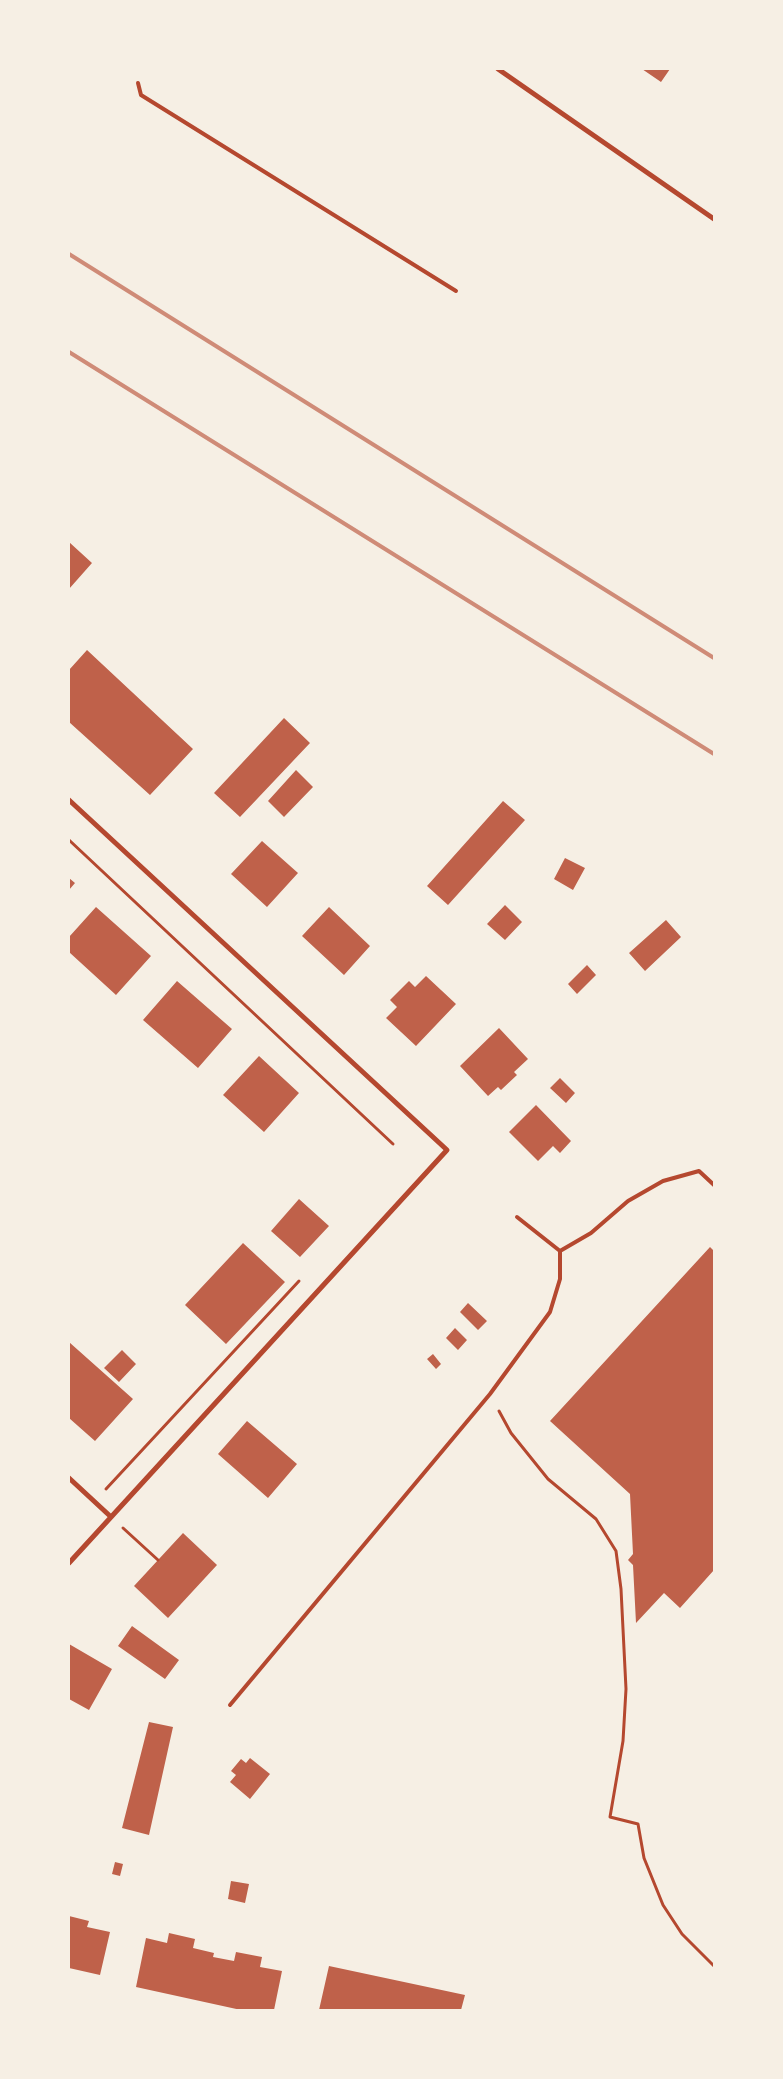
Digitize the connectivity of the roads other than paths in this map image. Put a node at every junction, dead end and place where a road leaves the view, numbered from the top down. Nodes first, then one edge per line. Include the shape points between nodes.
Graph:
1 (498, 69) edge
2 (138, 83) dead end
3 (714, 219) edge
4 (456, 291) dead end
5 (69, 800) edge
6 (714, 1185) edge
7 (518, 1217) dead end
8 (560, 1251) junction
9 (69, 1478) edge
10 (110, 1516) junction
11 (69, 1563) edge
12 (230, 1705) dead end

1 - 3 street
2 - 4 lane via 141,95
5 - 10 street via 447,1150
6 - 8 lane via 700,1171 663,1181 628,1201 591,1233
7 - 8 lane
8 - 12 lane via 560,1279 550,1312 490,1394
9 - 10 street
10 - 11 street

